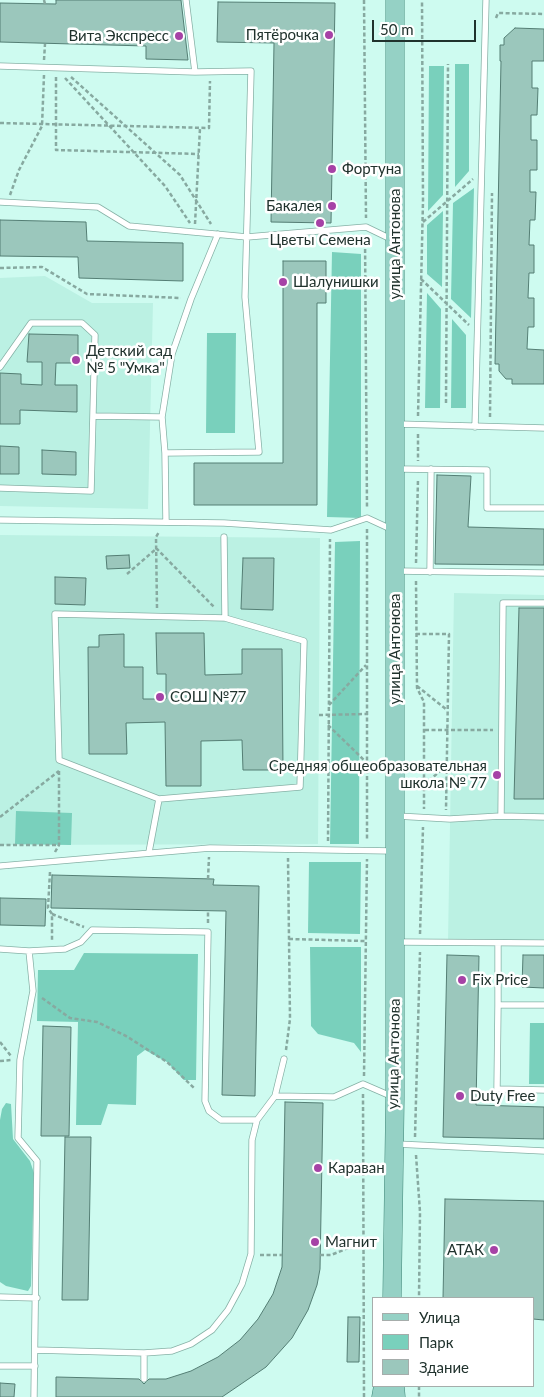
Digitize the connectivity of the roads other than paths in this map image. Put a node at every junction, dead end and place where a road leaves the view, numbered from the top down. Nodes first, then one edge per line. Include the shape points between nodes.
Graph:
1 (186, 0) edge
2 (395, 0) edge
3 (486, 0) edge
4 (0, 66) edge
5 (196, 72) junction
6 (0, 202) edge
7 (218, 234) junction
8 (248, 237) junction
9 (395, 240) junction
10 (0, 367) edge
11 (93, 416) junction
12 (162, 417) junction
13 (395, 424) junction
14 (475, 427) junction
15 (544, 428) edge
16 (165, 454) junction
17 (431, 469) junction
18 (395, 470) junction
19 (0, 488) edge
20 (544, 508) edge
21 (0, 520) edge
22 (166, 522) junction
23 (395, 531) junction
24 (224, 537) dead end
25 (395, 572) junction
26 (430, 572) junction
27 (544, 573) edge
28 (544, 604) edge
29 (225, 618) junction
30 (159, 799) junction
31 (395, 816) junction
32 (501, 816) junction
33 (544, 817) edge
34 (395, 851) junction
35 (149, 852) junction
36 (0, 866) edge
37 (395, 942) junction
38 (498, 943) junction
39 (544, 943) edge
40 (0, 949) edge
41 (29, 951) junction
42 (498, 1005) junction
43 (544, 1005) edge
44 (284, 1059) road end
45 (544, 1090) edge
46 (275, 1096) junction
47 (395, 1098) junction
48 (258, 1120) junction
49 (392, 1144) junction
50 (544, 1151) edge
51 (0, 1297) edge
52 (392, 1297) edge
53 (37, 1298) junction
54 (35, 1350) junction
55 (144, 1353) junction
56 (0, 1366) edge
57 (35, 1366) junction
58 (144, 1379) dead end
59 (34, 1397) edge

1 - 5 lane
2 - 9 main road, улица Антонова
3 - 14 lane
4 - 5 lane
5 - 8 lane via 251,72
6 - 7 lane via 98,206 129,226
7 - 8 lane
7 - 12 lane via 172,354
8 - 9 lane via 366,227
8 - 16 lane via 246,297 259,452
9 - 13 main road, улица Антонова
10 - 11 lane via 31,323 82,323 95,335
11 - 12 lane
11 - 19 lane via 91,491
12 - 16 lane
13 - 14 lane
13 - 18 main road, улица Антонова
14 - 15 lane
16 - 22 lane
17 - 18 lane
17 - 20 lane via 487,470 487,508
17 - 26 lane
18 - 23 main road, улица Антонова
21 - 22 lane
22 - 23 lane via 330,530 367,518
23 - 25 main road, улица Антонова
24 - 29 lane
25 - 26 lane
25 - 31 main road, улица Антонова
26 - 27 lane
28 - 32 lane via 503,603
29 - 30 lane via 304,641 300,787
29 - 30 lane via 55,614 58,760
30 - 35 lane
31 - 32 lane via 446,819
31 - 34 main road, улица Антонова
32 - 33 lane
34 - 35 lane via 210,848
34 - 37 main road, улица Антонова
35 - 36 lane
37 - 38 lane
37 - 47 main road, улица Антонова
38 - 39 lane
38 - 42 lane
40 - 41 lane
41 - 48 lane via 65,949 81,942 92,930 208,932 205,1101 209,1111 221,1120
41 - 53 lane via 33,991 20,1060 18,1138 37,1161
42 - 43 lane
42 - 45 lane via 497,1089
44 - 46 lane
46 - 47 lane via 334,1097 363,1084
46 - 48 lane
47 - 49 main road, улица Антонова
48 - 55 lane via 252,1140 251,1254 237,1293 212,1330 182,1347
49 - 50 lane
49 - 52 main road, улица Антонова
51 - 53 lane
53 - 54 lane
54 - 55 lane
54 - 57 lane
55 - 58 lane
56 - 57 lane
57 - 59 lane

